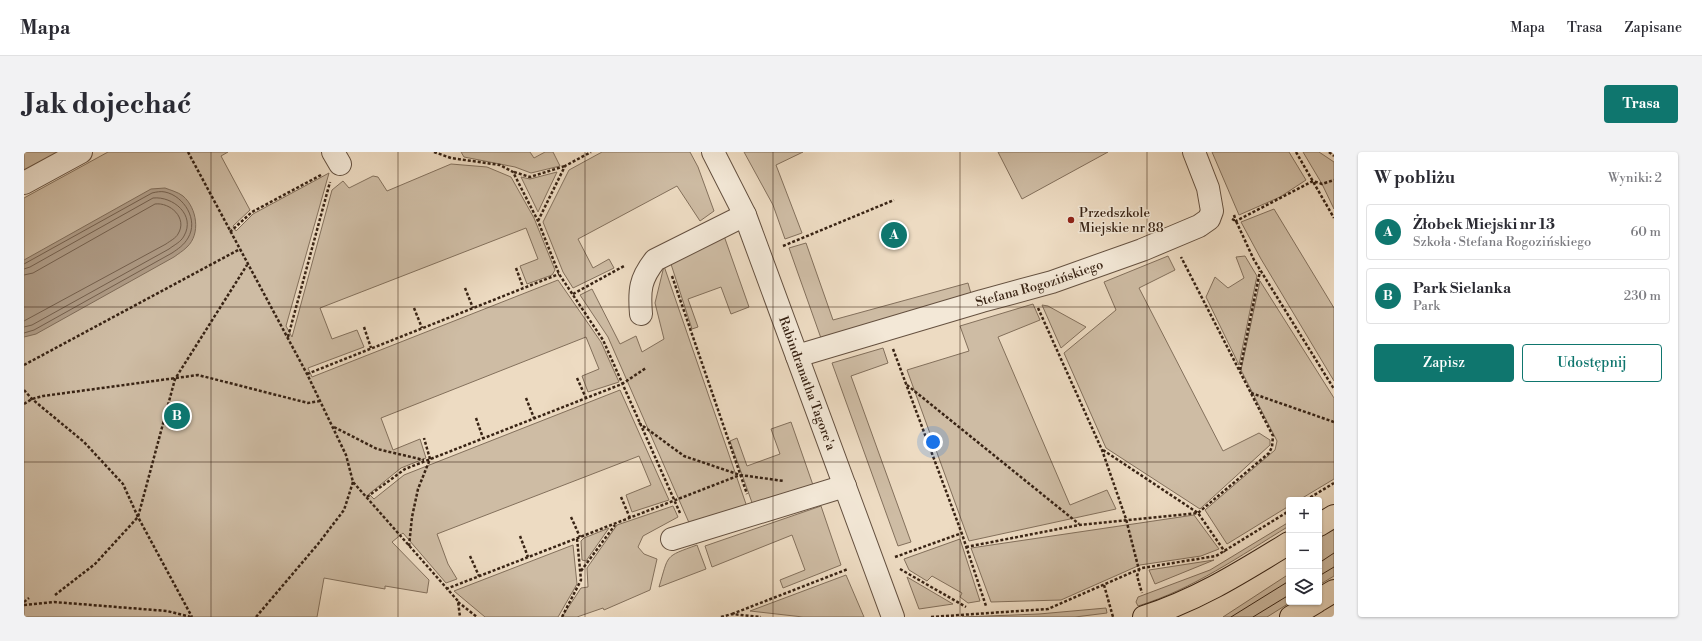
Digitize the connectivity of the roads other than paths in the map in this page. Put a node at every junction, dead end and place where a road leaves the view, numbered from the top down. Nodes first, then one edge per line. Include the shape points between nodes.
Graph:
1 (81, 152) edge
2 (713, 152) edge
3 (1194, 152) edge
4 (24, 183) edge
5 (745, 215) junction
6 (641, 314) dead end
7 (797, 356) junction
8 (845, 486) junction
9 (1334, 516) edge
10 (1322, 523) edge
11 (681, 536) road end
12 (1286, 545) edge
13 (1334, 591) edge
14 (1322, 598) edge
15 (1311, 605) edge
16 (893, 617) edge
17 (1144, 617) edge
18 (1291, 617) edge

1 - 4 street
2 - 5 street, Rabindranatha Tagore'a
3 - 7 street, Stefana Rogozińskiego via 1208,188 1212,211 1209,219 1199,226 1142,250 1052,282 982,300
5 - 6 street via 655,260 645,272 639,294
5 - 7 street, Rabindranatha Tagore'a
7 - 8 street, Rabindranatha Tagore'a
8 - 11 street
8 - 16 street, Rabindranatha Tagore'a
9 - 10 main road
12 - 17 main road via 1188,602
13 - 14 main road
15 - 18 main road

